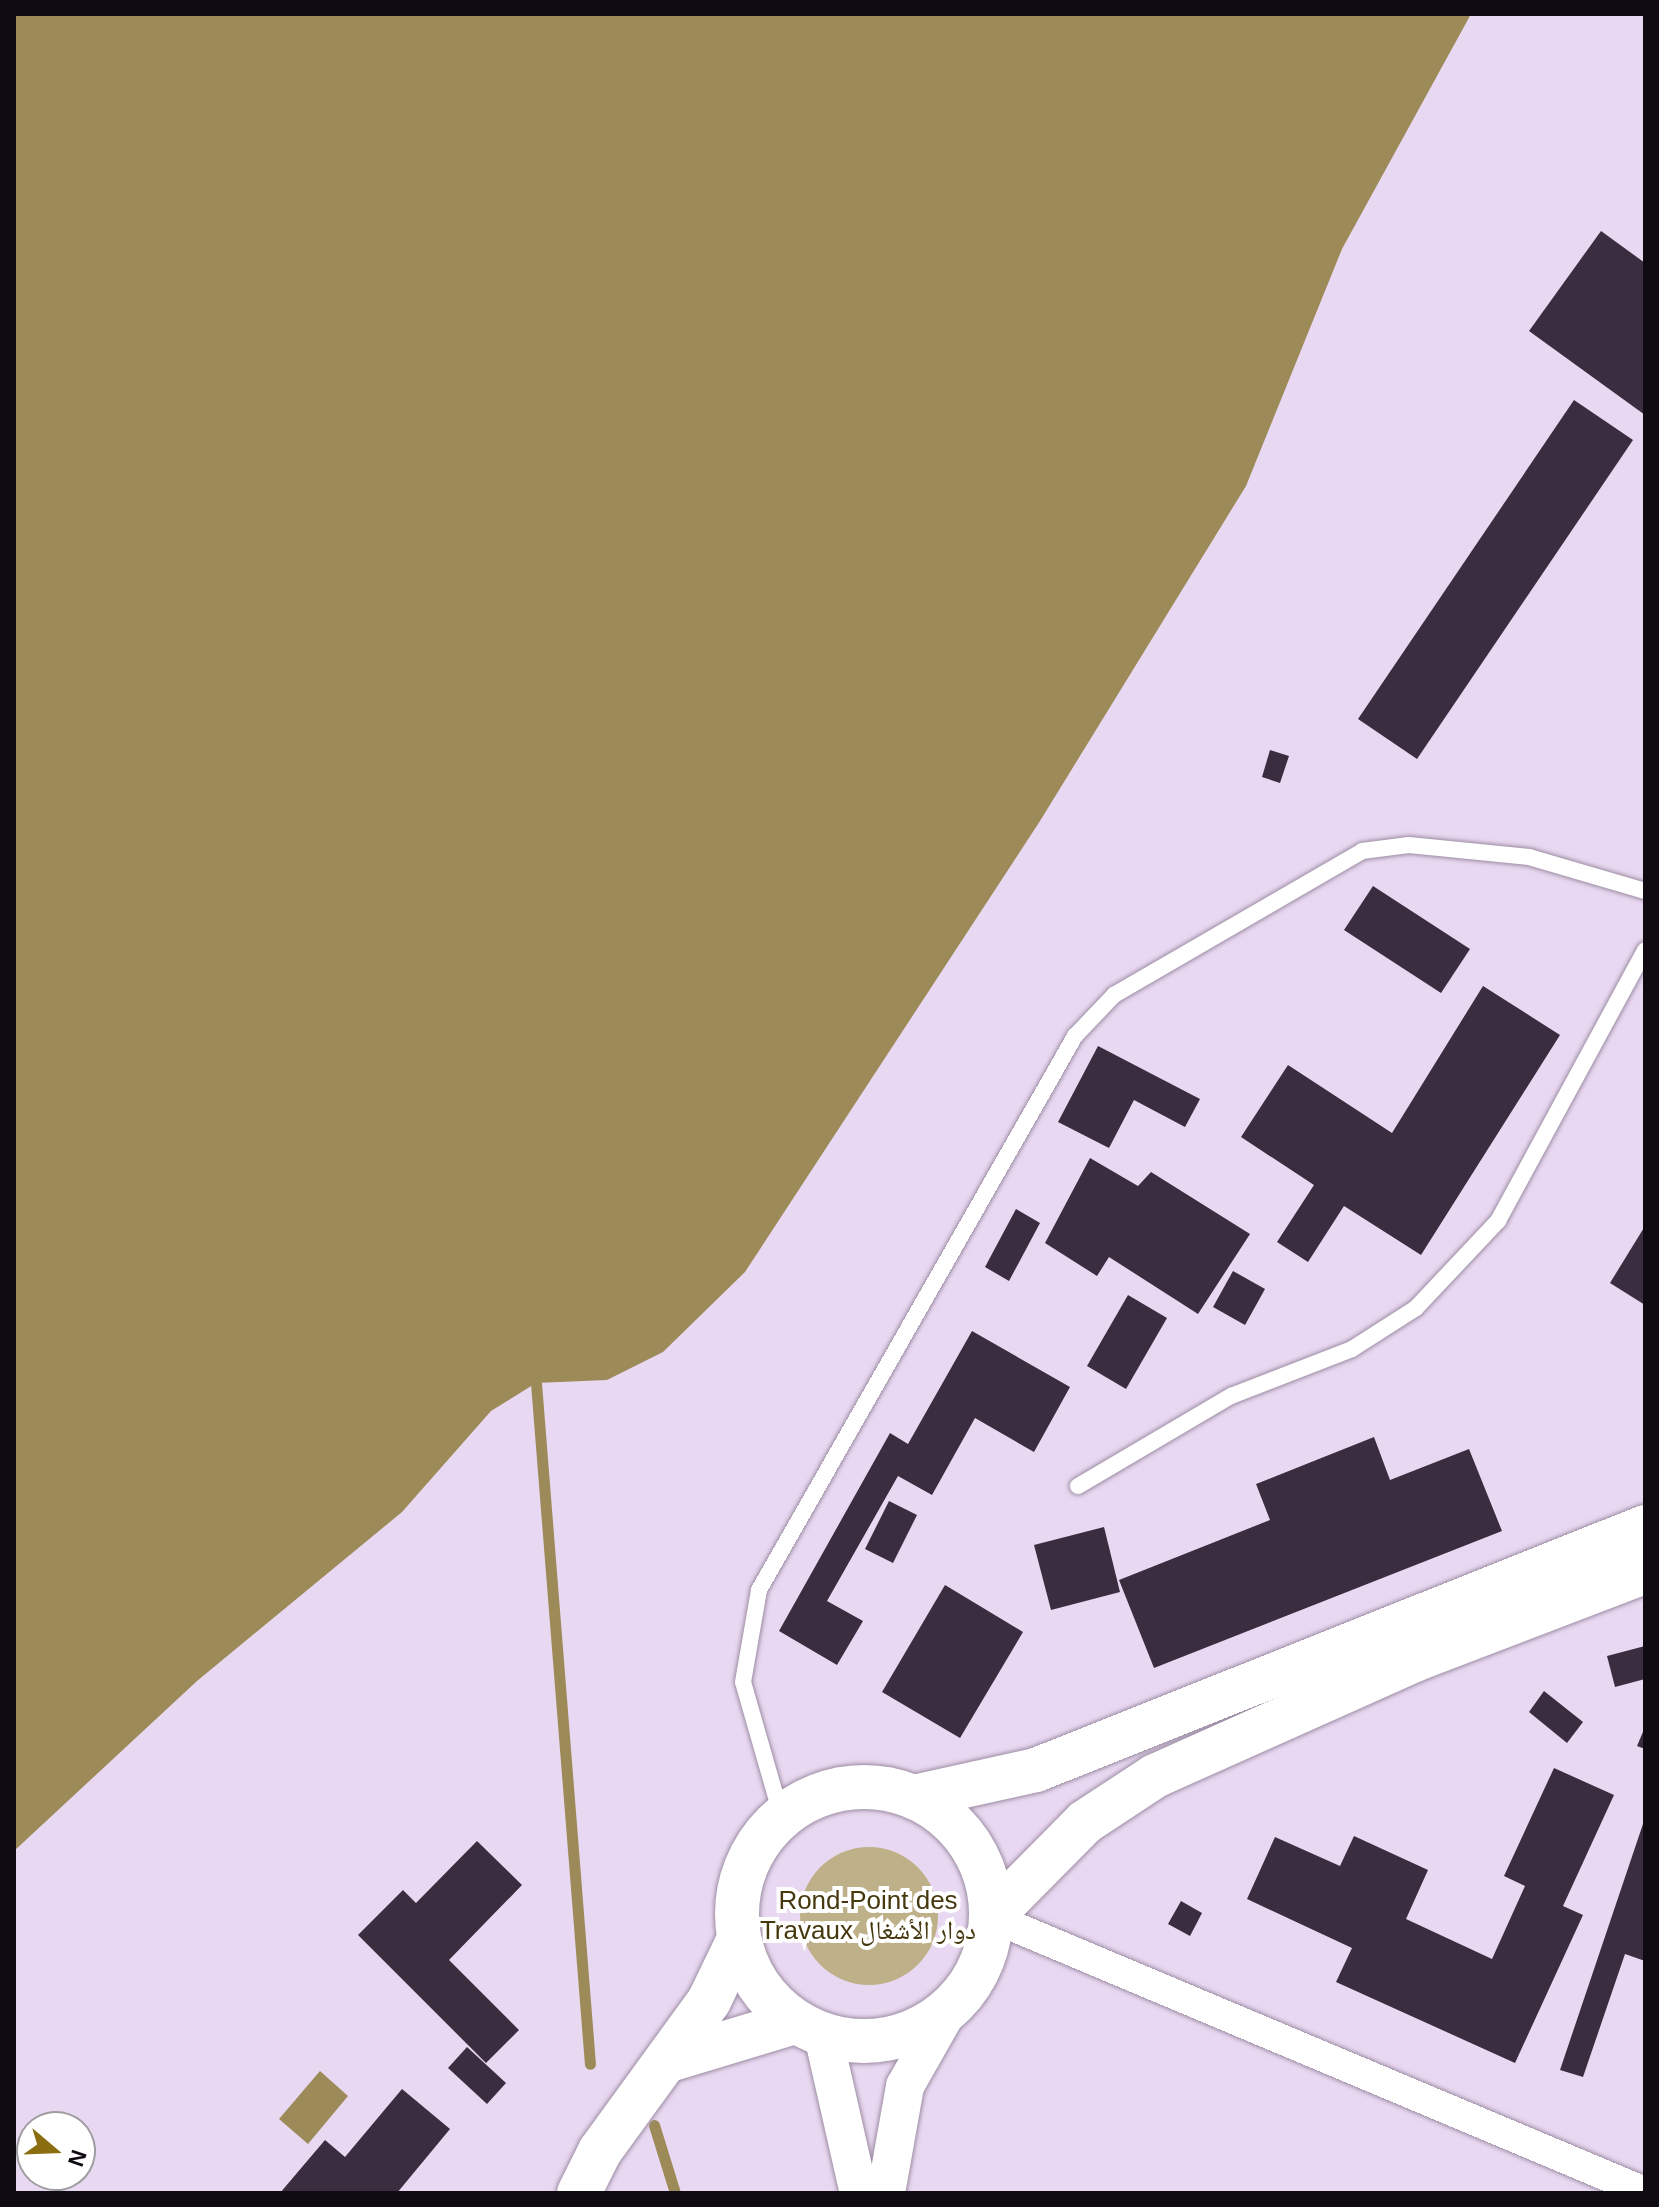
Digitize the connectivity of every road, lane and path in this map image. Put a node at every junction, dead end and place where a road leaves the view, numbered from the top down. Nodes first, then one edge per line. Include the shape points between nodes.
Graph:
1 (1645, 891) edge
2 (1645, 950) edge
3 (1078, 1486) dead end
4 (1645, 1527) edge
5 (1645, 1572) edge
6 (914, 1797) junction
7 (782, 1818) junction
8 (991, 1917) junction
9 (739, 1939) junction
10 (948, 2010) junction
11 (809, 2028) junction
12 (669, 2060) junction
13 (1645, 2192) edge
14 (579, 2193) edge
15 (859, 2193) edge
16 (886, 2193) edge

1 - 7 lane via 1529,857 1409,845 1362,851 1114,995 1075,1036 759,1590 743,1682
2 - 3 lane via 1498,1221 1416,1308 1352,1349 1231,1396
4 - 6 main road via 1036,1770
5 - 8 main road via 1414,1660 1155,1776 1085,1822
6 - 7 main road via 845,1788
6 - 8 main road via 971,1845
7 - 9 main road via 744,1872
8 - 10 main road via 971,1983
8 - 13 street
9 - 11 main road via 769,2000
9 - 12 main road
10 - 11 main road via 889,2039
10 - 16 street via 905,2086
11 - 12 main road
11 - 15 street
12 - 14 main road via 615,2128

